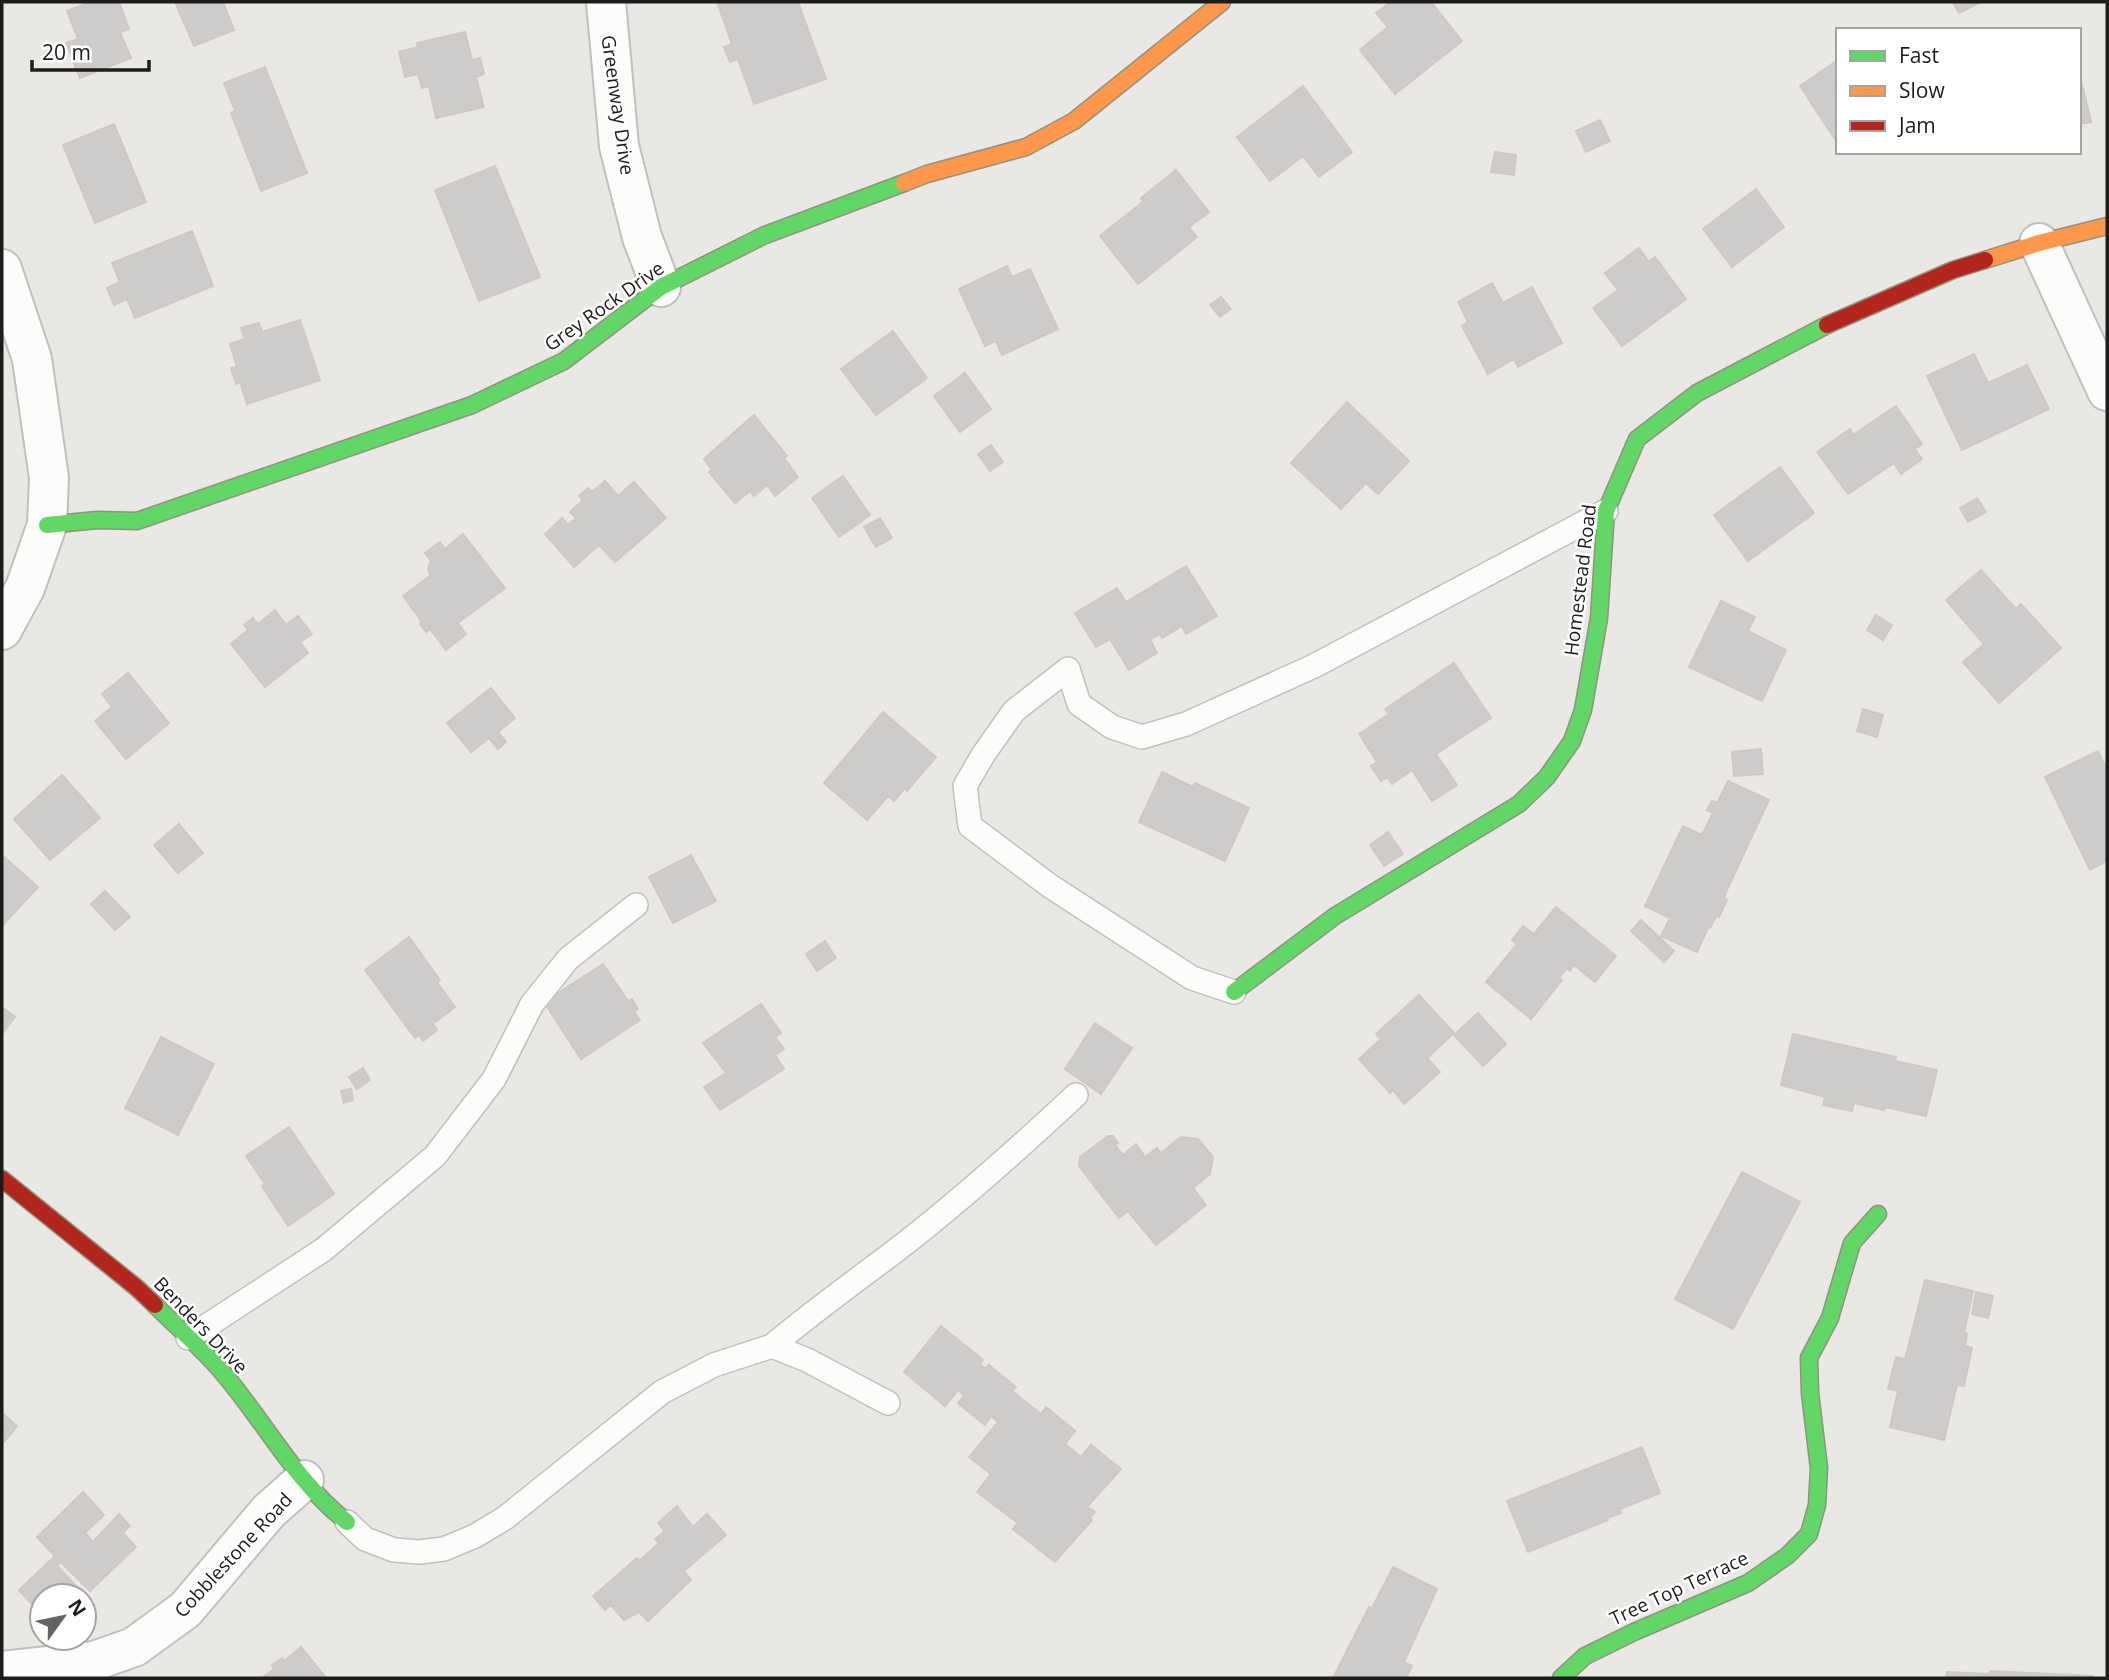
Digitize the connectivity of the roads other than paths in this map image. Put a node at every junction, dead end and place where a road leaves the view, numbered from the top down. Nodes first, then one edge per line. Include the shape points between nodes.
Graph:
1 (606, 2) edge
2 (1222, 2) edge
3 (2107, 226) edge
4 (2039, 243) junction
5 (2, 269) edge
6 (661, 286) junction
7 (2107, 391) edge
8 (1606, 511) junction
9 (47, 525) junction
10 (2, 630) edge
11 (636, 905) dead end
12 (1234, 992) joint
13 (1076, 1095) dead end
14 (2, 1179) edge
15 (1878, 1213) dead end
16 (188, 1338) junction
17 (772, 1346) junction
18 (888, 1403) dead end
19 (304, 1480) junction
20 (347, 1522) joint
21 (2, 1671) edge
22 (1561, 1678) edge

1 - 6 street, Greenway Drive via 620,146 642,237
2 - 6 street, Grey Rock Drive via 1074,121 1026,147 927,174 765,235
3 - 4 street, Homestead Road
4 - 7 street
4 - 8 street, Homestead Road via 1954,270 1839,319 1696,393 1637,439
5 - 9 street via 32,359 49,478
6 - 9 street, Grey Rock Drive via 565,361 472,405 137,521
8 - 12 street, Homestead Road via 1599,618 1583,710 1572,741 1547,777 1519,804 1335,916
8 - 12 lane via 1314,666 1186,724 1142,737 1112,727 1079,704 1068,669 1014,711 965,786 970,826 1050,886 1192,978
9 - 10 street via 24,588
11 - 16 lane via 568,959 553,977 532,1004 495,1079 435,1156 323,1250
13 - 17 lane via 891,1255
14 - 16 street, Benders Drive via 137,1288
15 - 22 street, Tree Top Terrace via 1852,1243 1830,1318 1809,1358 1819,1468 1817,1505 1809,1534 1748,1583 1585,1656
16 - 19 street, Benders Drive via 217,1366
17 - 18 lane
17 - 20 lane via 714,1366 663,1392 505,1518 444,1549 394,1550 365,1539
19 - 20 street, Benders Drive
19 - 21 street, Cobblestone Road via 269,1511 185,1610 134,1647 94,1661

